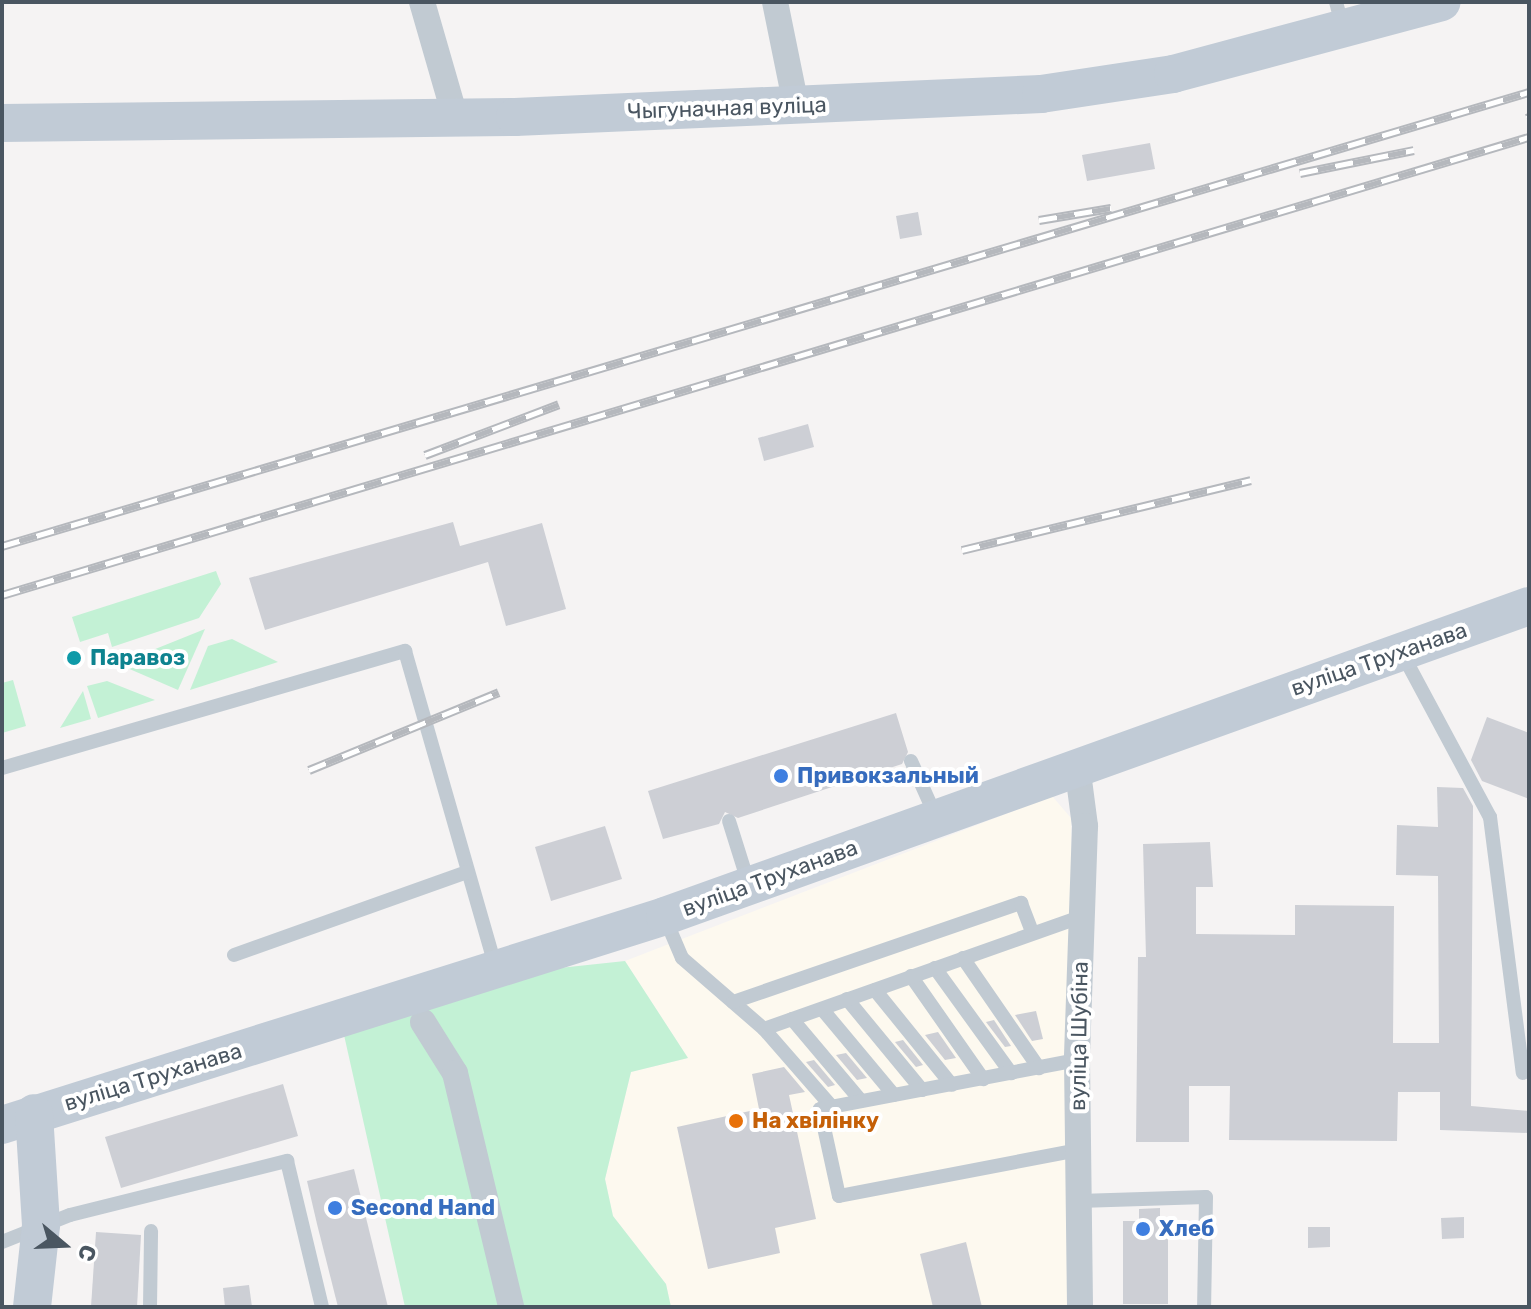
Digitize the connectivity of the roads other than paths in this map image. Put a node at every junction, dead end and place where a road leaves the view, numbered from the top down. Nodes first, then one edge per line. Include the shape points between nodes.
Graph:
1 (422, 2) edge
2 (775, 2) edge
3 (1442, 2) edge
4 (1340, 18) edge
5 (796, 105) junction
6 (455, 116) junction
7 (2, 123) edge
8 (1529, 606) edge
9 (1401, 651) junction
10 (911, 761) dead end
11 (1077, 765) junction
12 (2, 768) edge
13 (936, 818) junction
14 (729, 821) dead end
15 (467, 872) junction
16 (749, 885) junction
17 (665, 916) junction
18 (1081, 917) junction
19 (1032, 932) junction
20 (234, 955) dead end
21 (963, 958) junction
22 (935, 968) junction
23 (496, 969) junction
24 (911, 976) junction
25 (875, 990) junction
26 (847, 999) junction
27 (733, 1002) junction
28 (822, 1009) junction
29 (792, 1019) junction
30 (423, 1022) dead end
31 (764, 1029) junction
32 (1077, 1060) junction
33 (1039, 1068) junction
34 (1011, 1073) junction
35 (1523, 1073) dead end
36 (983, 1079) junction
37 (952, 1085) junction
38 (922, 1090) junction
39 (894, 1095) junction
40 (861, 1101) junction
41 (832, 1107) junction
42 (18, 1119) edge
43 (1078, 1150) junction
44 (1079, 1201) junction
45 (41, 1225) junction
46 (151, 1231) dead end
47 (2, 1242) edge
48 (32, 1307) edge
49 (150, 1307) edge
50 (322, 1307) edge
51 (511, 1307) edge
52 (1080, 1307) edge
53 (1204, 1307) edge

1 - 6 street
2 - 5 street
3 - 4 street, Чыгуначная вуліца
4 - 5 street, Чыгуначная вуліца via 1173,74 1041,94
5 - 6 street, Чыгуначная вуліца
6 - 7 street, Чыгуначная вуліца
8 - 9 street, вуліца Труханава
9 - 11 street, вуліца Труханава
9 - 35 lane via 1490,817
10 - 13 lane
11 - 13 street, вуліца Труханава
11 - 18 street, вуліца Шубіна via 1085,826
12 - 15 lane via 405,651
13 - 16 street, вуліца Труханава
14 - 16 lane
15 - 20 lane
15 - 23 lane
16 - 17 street, вуліца Труханава
17 - 23 street, вуліца Труханава
17 - 27 lane via 682,958
18 - 19 lane
18 - 32 street, вуліца Шубіна
19 - 21 lane
19 - 27 lane via 1021,903
21 - 22 lane
21 - 33 lane
22 - 24 lane
22 - 34 lane
23 - 42 street, вуліца Труханава
24 - 25 lane
24 - 36 lane
25 - 26 lane
25 - 37 lane
26 - 28 lane
26 - 38 lane
27 - 31 lane
28 - 29 lane
28 - 39 lane
29 - 31 lane
29 - 40 lane
30 - 51 street via 455,1073
31 - 41 lane
32 - 33 lane
32 - 43 street, вуліца Шубіна
33 - 34 lane
34 - 36 lane
36 - 37 lane
37 - 38 lane
38 - 39 lane
39 - 40 lane
40 - 41 lane
41 - 43 lane via 820,1109 839,1196
42 - 45 street
43 - 44 street, вуліца Шубіна
44 - 52 street, вуліца Шубіна
44 - 53 lane via 1206,1197
45 - 47 lane
45 - 48 street
45 - 50 lane via 287,1161
46 - 49 lane

